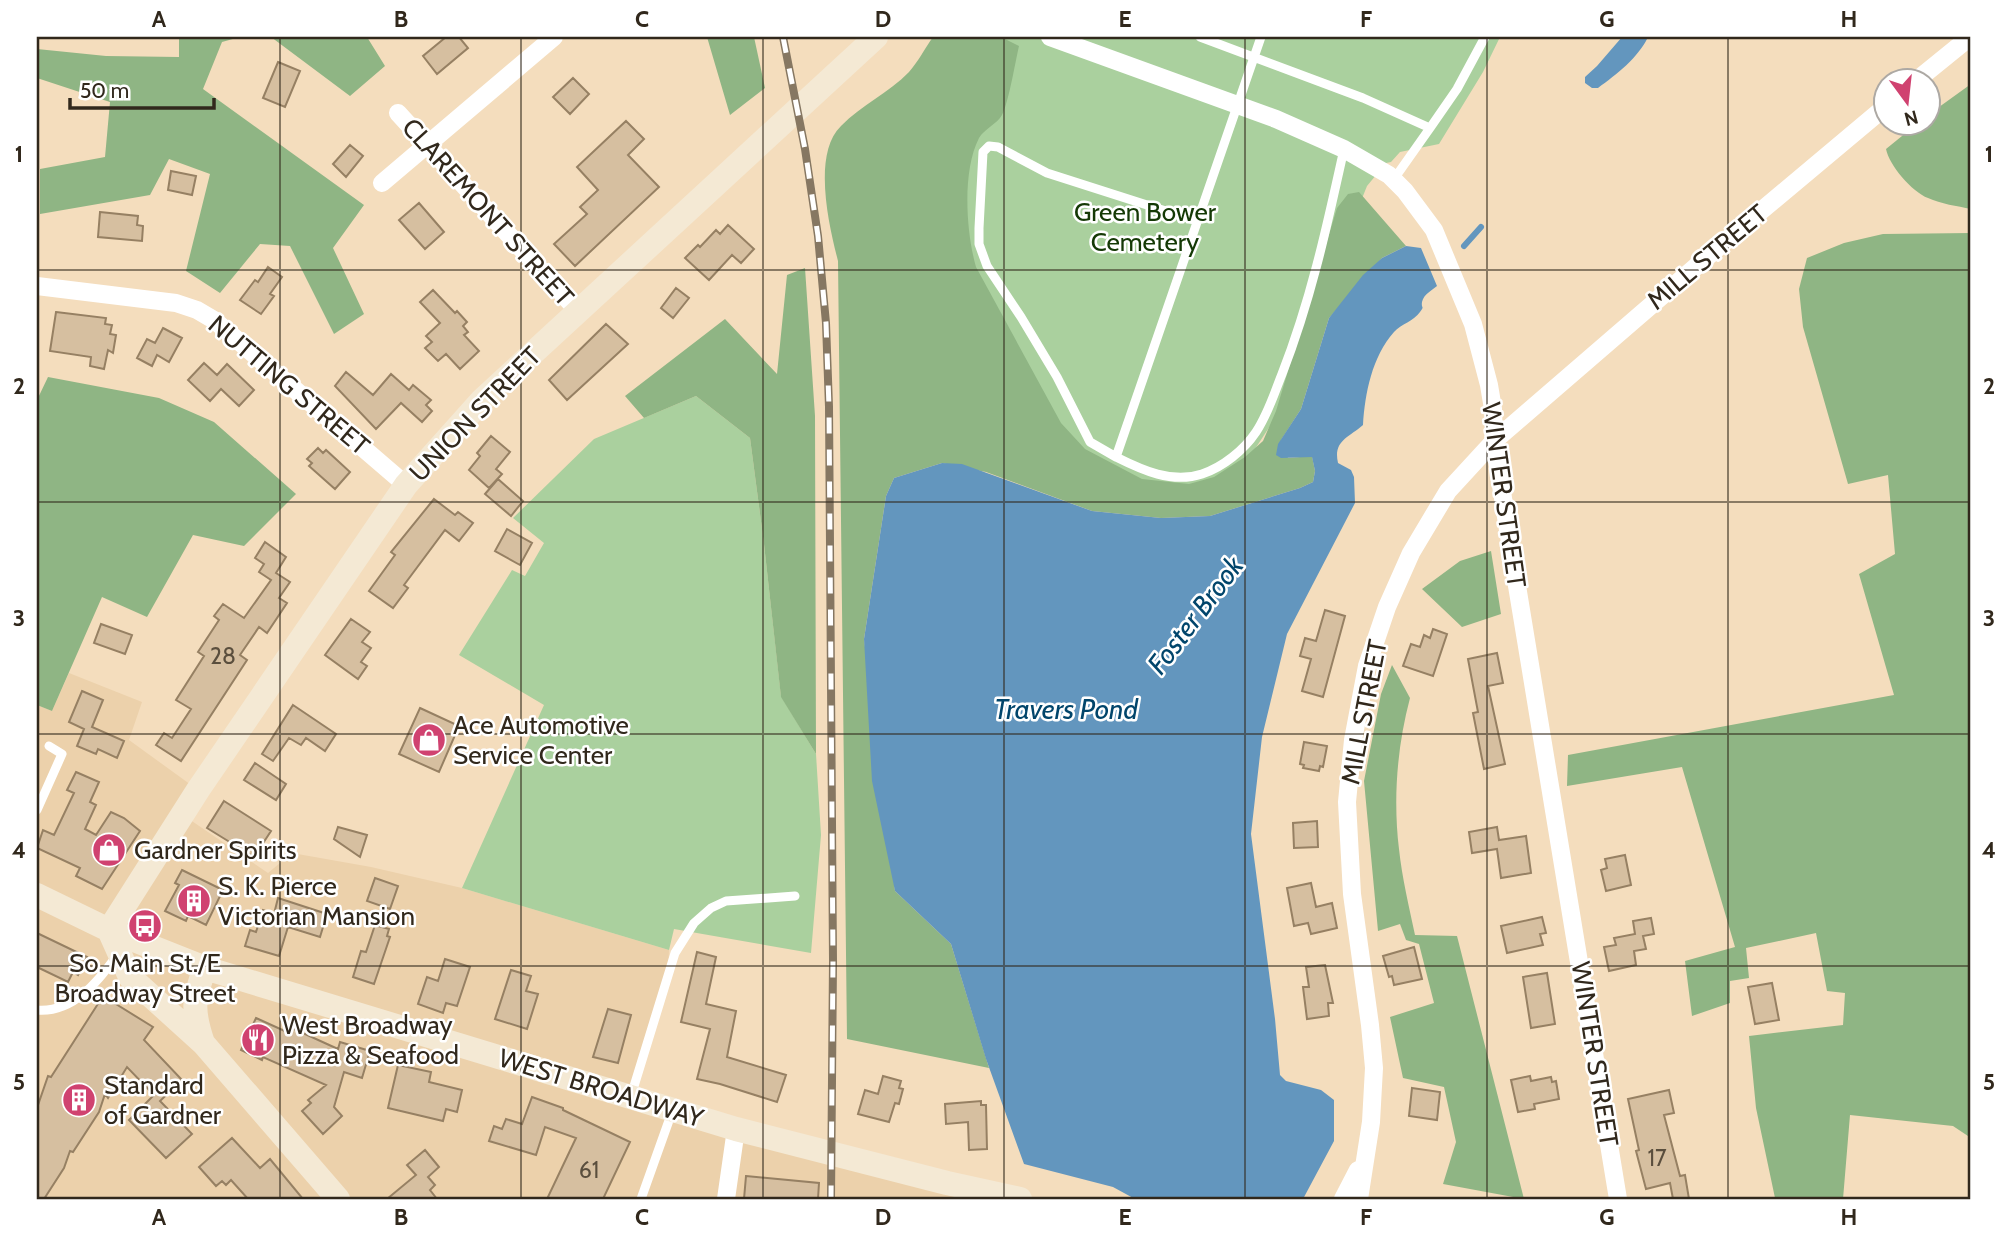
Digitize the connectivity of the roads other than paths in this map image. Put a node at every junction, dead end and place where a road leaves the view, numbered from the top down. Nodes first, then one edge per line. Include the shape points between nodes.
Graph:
1 (554, 37) edge
2 (876, 37) edge
3 (1050, 37) edge
4 (1200, 37) edge
5 (1261, 37) edge
6 (1485, 37) edge
7 (1969, 37) edge
8 (1254, 56) junction
9 (1934, 66) edge
10 (1238, 105) junction
11 (398, 113) dead end
12 (1871, 119) edge
13 (1430, 128) junction
14 (426, 144) junction
15 (1344, 149) junction
16 (1394, 179) junction
17 (382, 183) dead end
18 (1197, 221) junction
19 (37, 286) edge
20 (578, 311) junction
21 (1494, 441) junction
22 (1116, 457) junction
23 (406, 485) junction
24 (49, 746) dead end
25 (37, 810) edge
26 (37, 895) edge
27 (795, 896) dead end
28 (109, 930) junction
29 (118, 953) junction
30 (205, 968) junction
31 (37, 1010) edge
32 (203, 1043) junction
33 (630, 1098) junction
34 (672, 1111) junction
35 (736, 1129) junction
36 (1367, 1151) junction
37 (990, 1196) edge
38 (338, 1199) edge
39 (641, 1199) edge
40 (726, 1199) edge
41 (1020, 1199) edge
42 (1343, 1199) edge
43 (1359, 1199) edge
44 (1618, 1199) edge

1 - 14 street
2 - 20 street, UNION STREET
3 - 10 street, WINTER STREET
4 - 8 lane
5 - 8 lane
6 - 13 lane
7 - 9 street
8 - 10 lane
8 - 13 lane
10 - 15 street, WINTER STREET
10 - 18 lane
11 - 14 street, CLAREMONT STREET
12 - 21 street, MILL STREET
13 - 16 lane
14 - 17 street
14 - 20 street, CLAREMONT STREET
15 - 16 street, WINTER STREET
15 - 22 lane via 1301,324 1255,435 1229,459 1199,475 1159,475
16 - 21 street, WINTER STREET via 1427,218 1473,324 1489,385
18 - 22 lane
18 - 22 lane via 1047,173 998,147 989,146 983,152 979,244 986,266 1062,386 1090,442
19 - 23 street, NUTTING STREET via 165,301 197,310
20 - 23 street, UNION STREET via 482,400
21 - 36 street, MILL STREET via 1448,491 1410,553 1367,667 1353,740 1347,802 1352,894 1374,1068
21 - 44 street, WINTER STREET
23 - 28 street, UNION STREET via 198,790
24 - 25 lane via 62,754
26 - 28 street, WEST BROADWAY
27 - 33 lane via 726,901 694,923 675,953
28 - 29 street
28 - 30 street, WEST BROADWAY
29 - 31 lane via 92,986 64,1007
29 - 32 street via 130,977
30 - 32 street via 194,1012
30 - 33 street, WEST BROADWAY
32 - 38 street
33 - 34 street, WEST BROADWAY
34 - 35 street, WEST BROADWAY
34 - 39 lane
35 - 37 street, WEST BROADWAY
35 - 40 street
36 - 42 street, MILL STREET
36 - 43 street, MILL STREET
37 - 41 street, WEST BROADWAY

